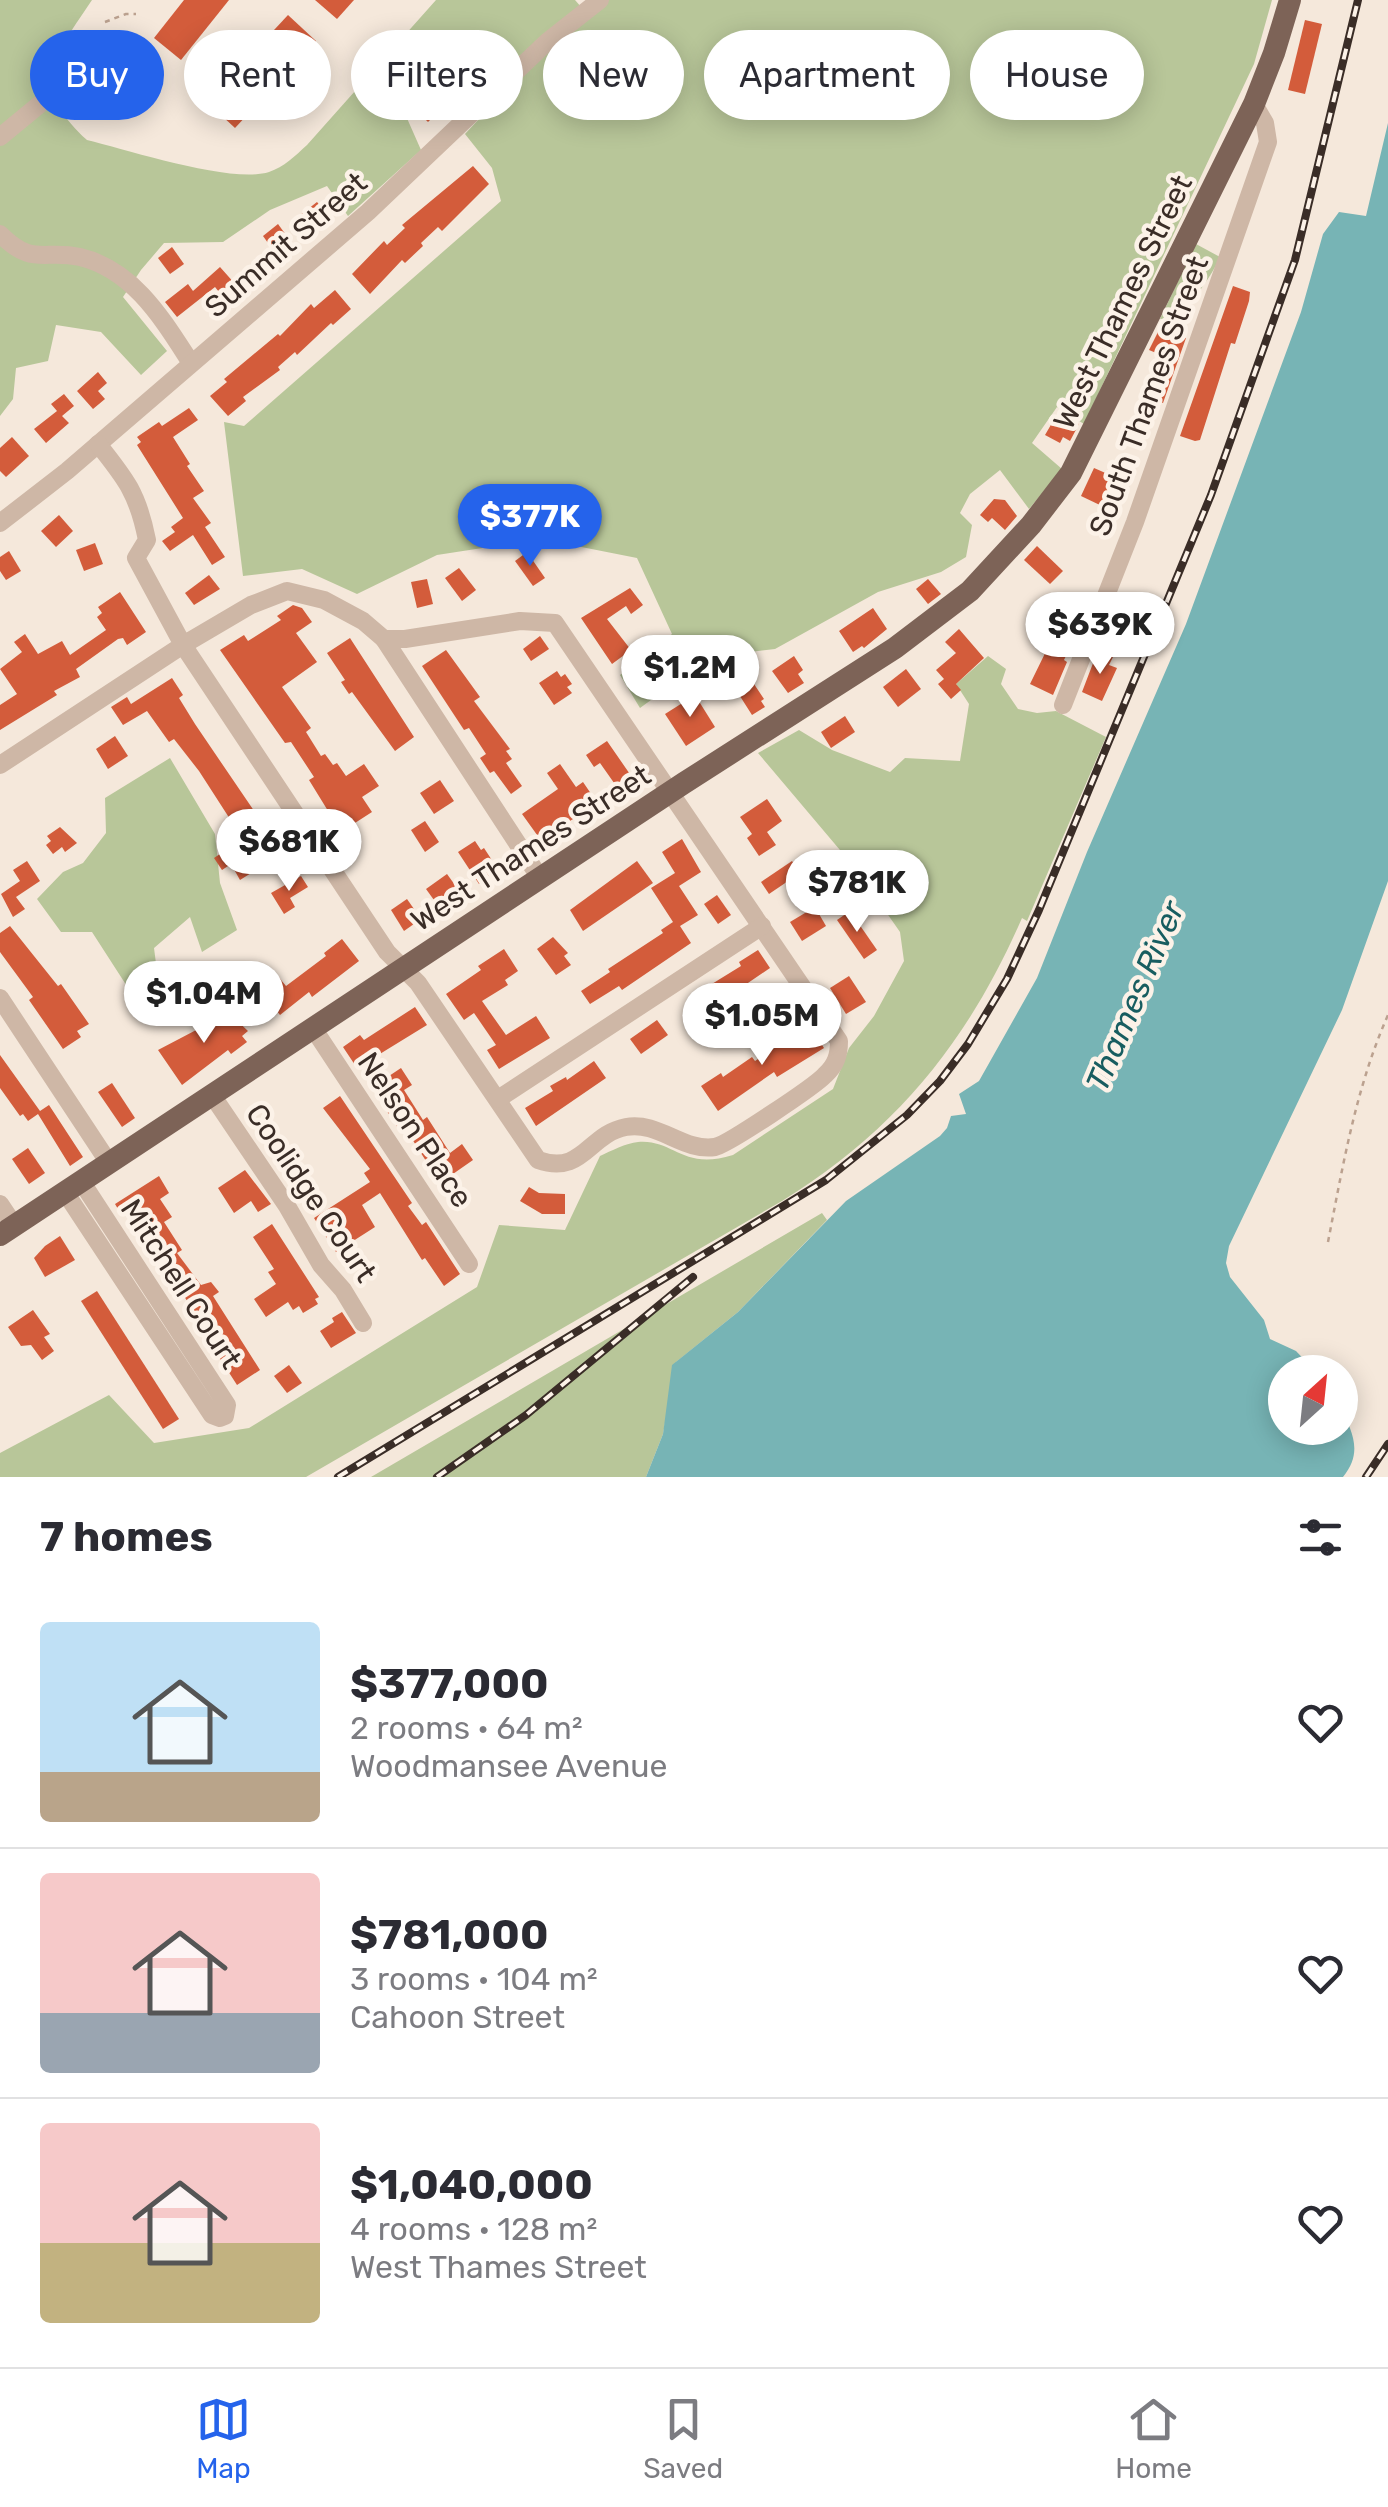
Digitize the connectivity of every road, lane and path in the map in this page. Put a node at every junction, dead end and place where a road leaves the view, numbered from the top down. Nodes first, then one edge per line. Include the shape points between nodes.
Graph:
1 (600, 0) edge
2 (1290, 0) edge
3 (136, 14) dead end
4 (106, 22) dead end
5 (1254, 104) junction
6 (30, 112) edge
7 (0, 136) edge
8 (0, 234) edge
9 (191, 364) junction
10 (98, 444) junction
11 (0, 523) edge
12 (384, 638) junction
13 (183, 645) junction
14 (1063, 705) dead end
15 (0, 765) edge
16 (672, 792) junction
17 (540, 878) junction
18 (762, 926) junction
19 (402, 969) junction
20 (0, 998) edge
21 (1388, 1015) edge
22 (313, 1028) junction
23 (212, 1095) junction
24 (498, 1099) junction
25 (109, 1163) junction
26 (73, 1186) junction
27 (0, 1204) edge
28 (7, 1230) edge
29 (1328, 1242) dead end
30 (469, 1264) dead end
31 (364, 1322) dead end
32 (222, 1418) dead end

1 - 9 street, Summit Street
2 - 5 main road, West Thames Street
3 - 4 path
5 - 14 street, South Thames Street via 1268,142 1135,522
5 - 16 main road, West Thames Street via 1080,459 1030,525 970,591 921,630
6 - 7 street
8 - 9 street via 28,254 81,258 112,270 157,312
9 - 10 street, Summit Street
10 - 11 street, Summit Street
10 - 13 street via 129,482 147,540 136,558
12 - 13 street via 324,600 287,591
12 - 16 street via 520,621 555,623
12 - 17 street
13 - 15 street
13 - 19 street
16 - 17 main road, West Thames Street
16 - 18 street
17 - 19 main road, West Thames Street
18 - 24 street
18 - 24 street via 839,1041 839,1055 823,1078 717,1147 625,1127 570,1164 553,1166 528,1150
19 - 22 main road, West Thames Street
19 - 24 street
20 - 25 street
21 - 29 path via 1358,1097
22 - 23 main road, West Thames Street
22 - 30 street, Nelson Place
23 - 25 main road, West Thames Street
23 - 31 street, Coolidge Court
25 - 26 main road, West Thames Street
26 - 28 main road, West Thames Street
26 - 32 street, Mitchell Court via 227,1405
27 - 28 street

